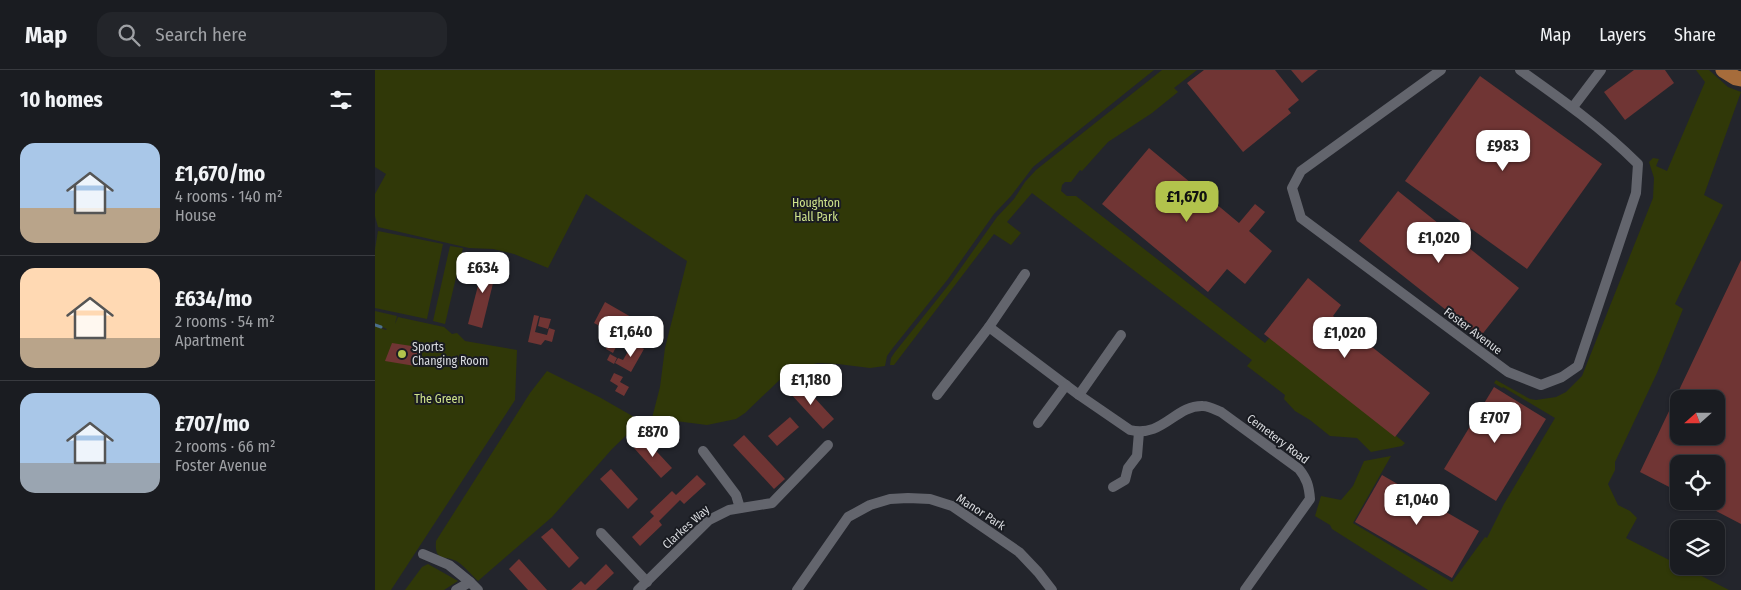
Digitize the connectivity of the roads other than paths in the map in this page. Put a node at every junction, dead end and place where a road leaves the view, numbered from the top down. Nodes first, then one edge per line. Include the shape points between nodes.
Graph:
1 (1441, 70) edge
2 (1520, 70) edge
3 (1601, 70) edge
4 (1723, 70) edge
5 (1741, 78) edge
6 (1573, 107) junction
7 (1025, 274) dead end
8 (989, 327) junction
9 (1121, 335) dead end
10 (1066, 386) junction
11 (937, 395) dead end
12 (1079, 395) junction
13 (1038, 423) dead end
14 (1139, 432) junction
15 (828, 445) dead end
16 (703, 451) dead end
17 (1113, 487) dead end
18 (740, 508) junction
19 (601, 533) dead end
20 (423, 554) dead end
21 (470, 582) junction
22 (647, 582) junction
23 (457, 590) edge
24 (478, 590) edge
25 (637, 590) edge
26 (797, 590) edge
27 (1052, 590) edge
28 (1245, 590) edge

1 - 6 street, Foster Avenue via 1301,171 1292,188 1301,218 1508,372 1541,385 1562,378 1578,366 1636,193 1638,164
2 - 6 street, Foster Avenue
3 - 6 street
4 - 5 main road
7 - 8 street
8 - 10 street
8 - 11 street
9 - 12 street
10 - 12 street
10 - 13 street
12 - 14 street via 1121,425
14 - 17 street via 1137,456 1128,468 1125,480
14 - 28 street, Cemetery Road via 1164,424 1189,408 1211,408 1299,469 1305,477 1310,499
15 - 18 street, Clarkes Way via 773,503
16 - 18 street via 736,494
18 - 22 street, Clarkes Way via 709,520
19 - 22 street
20 - 21 street via 449,565
21 - 23 street
21 - 24 street
22 - 25 street, Clarkes Way
26 - 27 street, Manor Park via 848,517 870,505 908,498 930,499 952,506 1019,552

